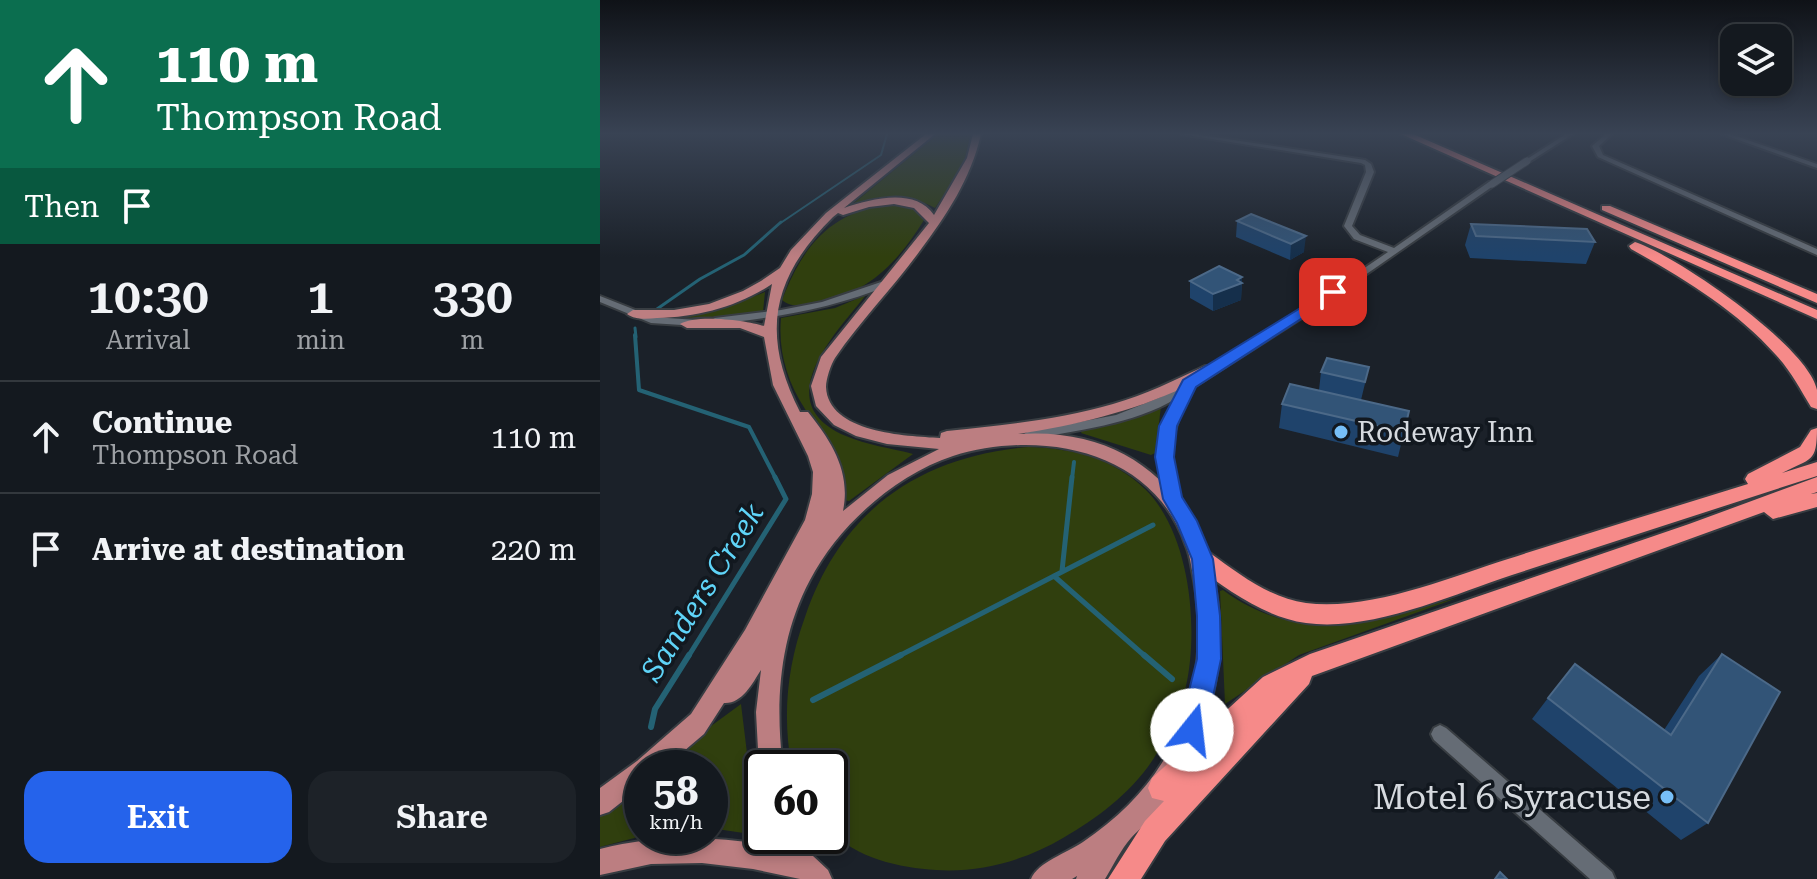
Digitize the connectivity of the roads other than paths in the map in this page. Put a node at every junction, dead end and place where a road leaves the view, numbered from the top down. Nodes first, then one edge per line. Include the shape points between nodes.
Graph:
1 (881, 175) edge
2 (965, 175) edge
3 (1369, 175) edge
4 (1498, 175) edge
5 (1506, 175) edge
6 (1528, 175) edge
7 (1643, 175) edge
8 (1523, 186) junction
9 (829, 218) junction
10 (934, 223) junction
11 (1392, 250) junction
12 (1817, 252) edge
13 (786, 267) junction
14 (887, 283) junction
15 (600, 299) edge
16 (1817, 299) edge
17 (633, 314) junction
18 (772, 314) junction
19 (1817, 315) edge
20 (687, 324) junction
21 (769, 334) junction
22 (1210, 369) junction
23 (1189, 384) junction
24 (781, 388) junction
25 (1817, 403) edge
26 (1817, 434) edge
27 (1027, 436) junction
28 (990, 441) junction
29 (905, 442) junction
30 (1817, 469) edge
31 (1817, 484) edge
32 (1173, 499) junction
33 (1817, 500) edge
34 (1688, 522) junction
35 (818, 549) junction
36 (1202, 559) junction
37 (788, 607) junction
38 (1310, 665) junction
39 (696, 726) junction
40 (1440, 734) dead end
41 (668, 750) edge
42 (770, 750) edge
43 (624, 785) edge
44 (1162, 788) junction
45 (600, 803) edge
46 (1129, 822) junction
47 (802, 854) edge
48 (600, 862) edge
49 (812, 872) edge
50 (1044, 879) edge
51 (1089, 879) edge
52 (1123, 879) edge
53 (1605, 879) edge

1 - 9 main road
2 - 10 main road
3 - 11 street via 1348,226 1357,237
4 - 8 highway
5 - 11 street, bridge
6 - 16 highway
7 - 12 street
8 - 19 highway
8 - 25 highway via 1656,258 1725,303 1781,351
9 - 10 main road via 860,206 897,201 921,205
9 - 13 main road
10 - 14 main road
11 - 22 street via 1319,303
13 - 17 main road via 747,296 708,310
13 - 18 main road
14 - 18 street via 829,305
14 - 29 main road via 826,360 820,394 829,413 845,426
15 - 17 street
17 - 20 street
18 - 20 street
18 - 21 main road
20 - 21 main road via 749,325
21 - 24 main road
22 - 23 street
22 - 29 main road via 1097,414
23 - 27 street via 1165,400 1118,418
23 - 32 street via 1164,441
24 - 35 main road via 826,445 835,473 838,498
24 - 39 main road via 819,461 820,501 742,659
26 - 34 highway via 1807,452
27 - 28 main road
27 - 32 main road via 1105,451 1128,462
28 - 29 main road
28 - 35 main road via 914,467 858,505
30 - 34 highway
31 - 34 highway
32 - 36 main road
33 - 34 highway
34 - 36 highway via 1385,603 1323,614 1264,600
34 - 38 highway
35 - 37 main road
36 - 44 main road via 1208,616 1205,685 1192,730
37 - 39 main road via 742,680
37 - 42 main road via 768,703
38 - 44 highway via 1272,685
38 - 52 highway via 1155,831
39 - 41 main road
40 - 53 street
43 - 45 main road
44 - 46 main road
46 - 50 main road
46 - 51 main road
47 - 49 main road
48 - 49 main road via 648,852 715,849

